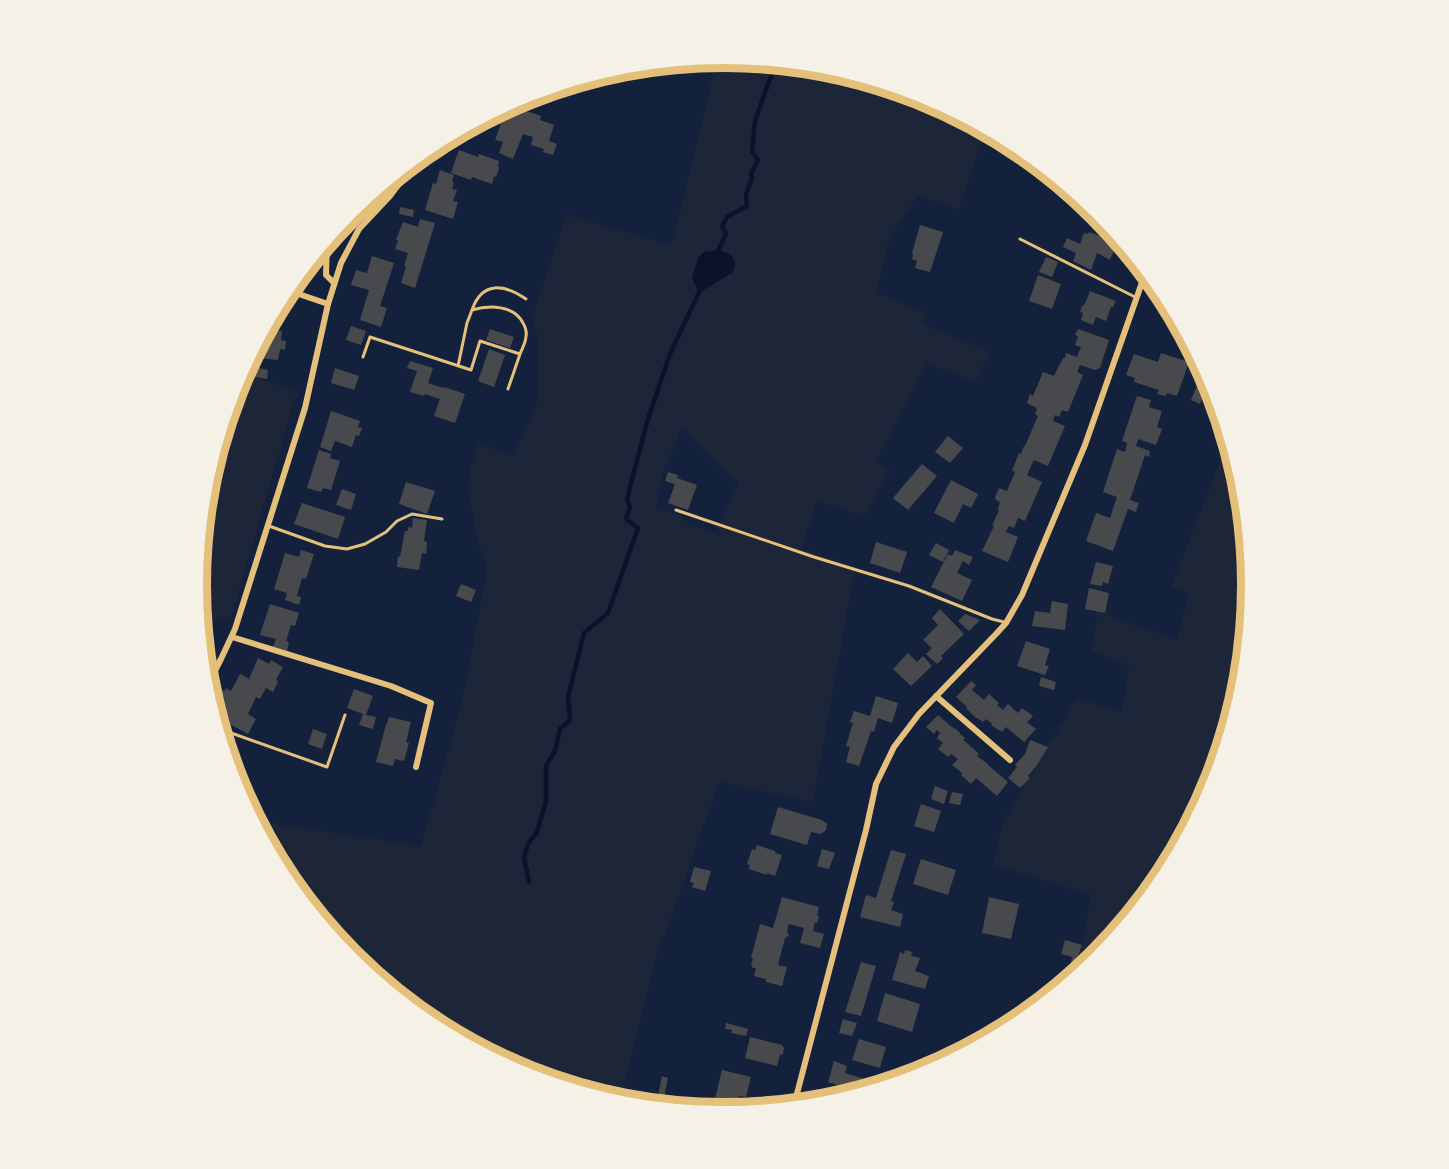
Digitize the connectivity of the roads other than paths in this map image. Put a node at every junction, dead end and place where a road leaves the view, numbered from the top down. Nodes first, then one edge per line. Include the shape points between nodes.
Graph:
1 (400, 182) edge
2 (1020, 239) dead end
3 (327, 255) edge
4 (1143, 281) edge
5 (334, 284) junction
6 (297, 294) edge
7 (1137, 298) junction
8 (328, 304) junction
9 (676, 510) dead end
10 (442, 519) dead end
11 (268, 525) junction
12 (1006, 623) junction
13 (232, 637) junction
14 (215, 671) edge
15 (936, 696) junction
16 (345, 715) dead end
17 (229, 732) edge
18 (1010, 760) dead end
19 (416, 767) dead end
20 (796, 1096) edge

1 - 5 street via 359,229
2 - 7 lane
3 - 5 street via 326,275
4 - 7 street
5 - 8 street
6 - 8 street
7 - 12 street via 1084,445 1022,595
8 - 11 street via 304,408
9 - 12 lane via 909,586
10 - 11 lane via 411,514 365,544 347,549 325,546
11 - 13 street
12 - 15 street
13 - 14 street
13 - 19 street via 391,686 432,703
15 - 18 street
15 - 20 street via 908,726 876,784
16 - 17 lane via 327,767

